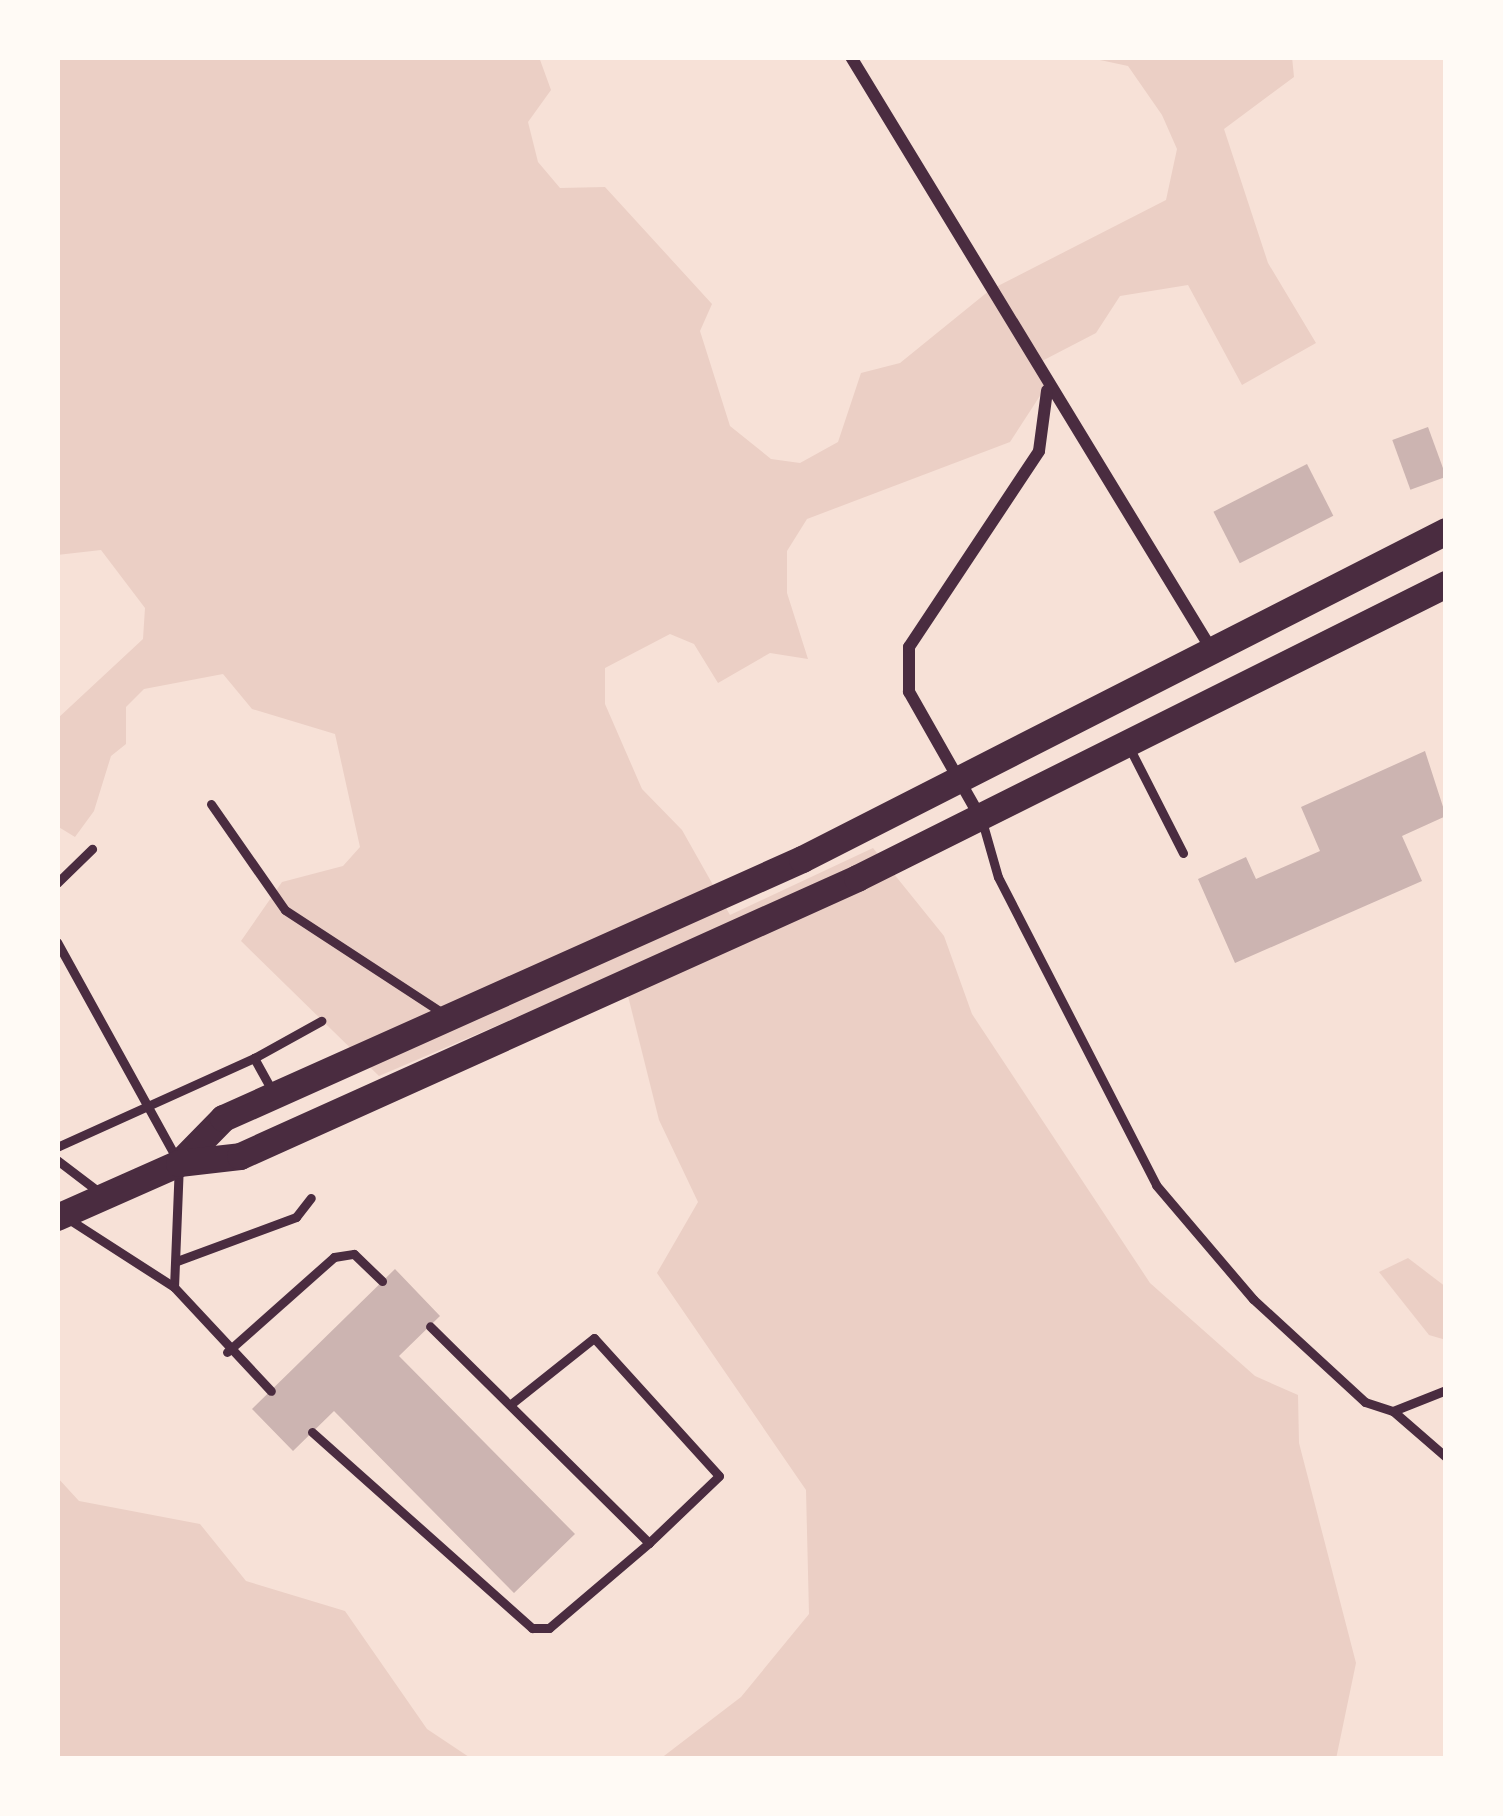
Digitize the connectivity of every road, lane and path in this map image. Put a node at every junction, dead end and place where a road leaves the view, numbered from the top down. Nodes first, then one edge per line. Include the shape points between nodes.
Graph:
1 (851, 57) edge
2 (1047, 385) junction
3 (1446, 531) edge
4 (1446, 584) edge
5 (1214, 653) junction
6 (1130, 747) junction
7 (959, 780) junction
8 (211, 804) dead end
9 (982, 821) junction
10 (92, 849) dead end
11 (1183, 853) dead end
12 (57, 883) edge
13 (57, 942) edge
14 (445, 1015) junction
15 (321, 1021) dead end
16 (254, 1058) junction
17 (275, 1095) junction
18 (142, 1108) junction
19 (57, 1147) edge
20 (57, 1160) edge
21 (179, 1163) junction
22 (102, 1196) junction
23 (311, 1198) dead end
24 (60, 1215) edge
25 (176, 1261) junction
26 (382, 1281) dead end
27 (174, 1287) junction
28 (430, 1326) dead end
29 (227, 1352) junction
30 (1446, 1390) edge
31 (271, 1391) dead end
32 (511, 1404) junction
33 (1393, 1411) junction
34 (312, 1432) dead end
35 (1446, 1457) edge
36 (650, 1543) junction

1 - 2 street
2 - 5 street
2 - 7 street via 1039,451 909,647 909,692
3 - 5 highway
4 - 6 highway
5 - 7 highway
6 - 9 highway
6 - 11 lane
7 - 9 street
7 - 14 highway
8 - 14 lane via 285,910
9 - 21 highway via 240,1156
9 - 33 lane via 998,878 1156,1185 1253,1299 1365,1402
10 - 12 lane
13 - 18 lane
14 - 17 highway
15 - 16 lane
16 - 17 lane
16 - 18 lane
17 - 21 highway via 223,1118
18 - 19 lane
18 - 21 lane
20 - 22 lane
21 - 22 highway
21 - 25 lane
22 - 24 highway
23 - 25 lane via 296,1217
24 - 27 lane
25 - 27 lane
26 - 29 lane via 354,1254 334,1257
27 - 29 lane
28 - 32 lane
29 - 31 lane
30 - 33 lane
32 - 36 lane
32 - 36 lane via 594,1338 719,1476
33 - 35 lane
34 - 36 lane via 532,1628 549,1628

